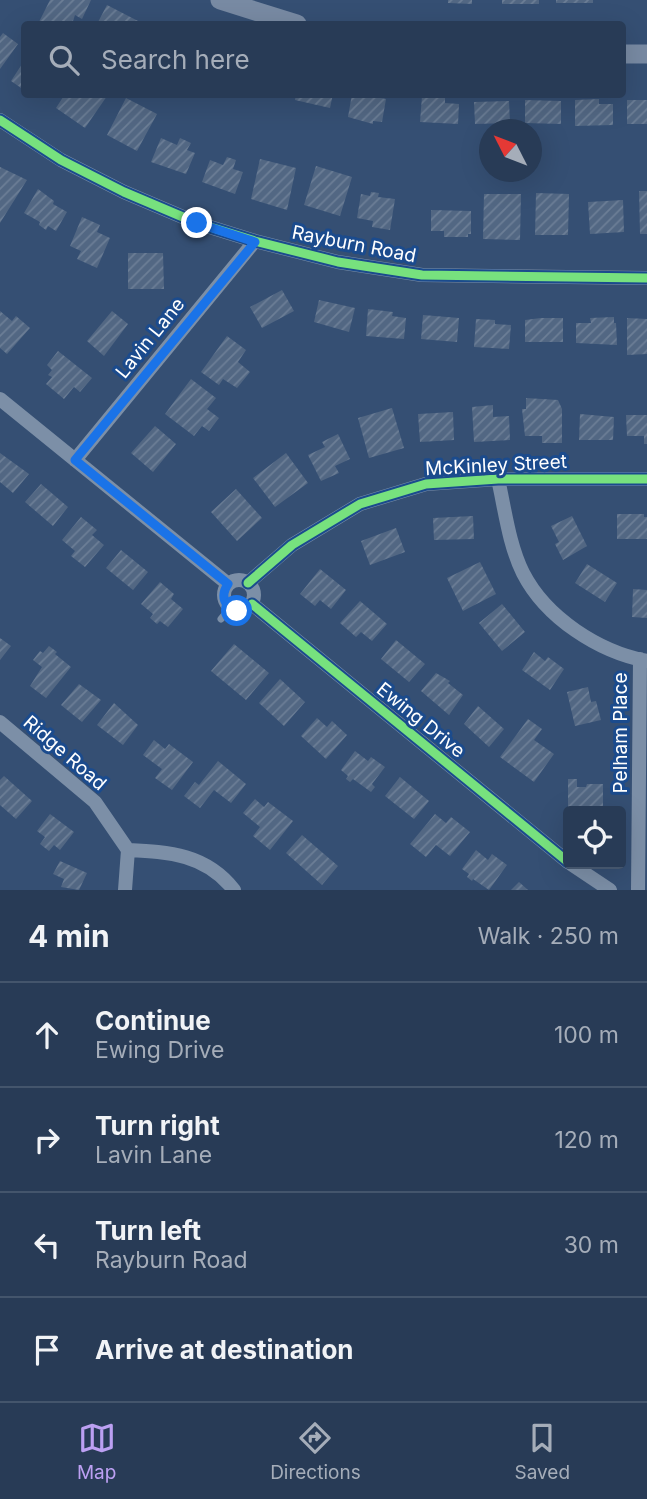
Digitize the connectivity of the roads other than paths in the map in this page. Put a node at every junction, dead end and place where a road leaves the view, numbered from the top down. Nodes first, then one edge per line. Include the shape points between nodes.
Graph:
1 (220, 0) edge
2 (288, 21) edge
3 (626, 54) edge
4 (647, 54) edge
5 (0, 120) edge
6 (255, 242) junction
7 (647, 278) edge
8 (0, 399) edge
9 (75, 460) junction
10 (647, 479) edge
11 (498, 480) junction
12 (248, 583) junction
13 (228, 584) junction
14 (252, 604) junction
15 (643, 660) edge
16 (0, 722) edge
17 (128, 850) junction
18 (563, 858) edge
19 (578, 869) edge
20 (125, 890) edge
21 (234, 890) edge
22 (610, 890) edge
23 (638, 890) edge

1 - 2 street
3 - 4 street
5 - 6 street, Rayburn Road via 61,160 124,192
6 - 7 street, Rayburn Road via 338,262 422,275
6 - 9 street, Lavin Lane
8 - 9 street
9 - 13 street
10 - 11 street, McKinley Street
11 - 12 street, McKinley Street via 426,484 360,505 292,545
11 - 15 street via 524,575 551,609 591,642
12 - 13 street via 236,580
12 - 14 street via 255,595
13 - 14 street via 223,596 225,613
14 - 18 street, Ewing Drive
15 - 23 street, Pelham Place
16 - 17 street, Ridge Road via 95,802
17 - 20 street
17 - 21 street via 187,856 210,868
19 - 22 street, Ewing Drive

